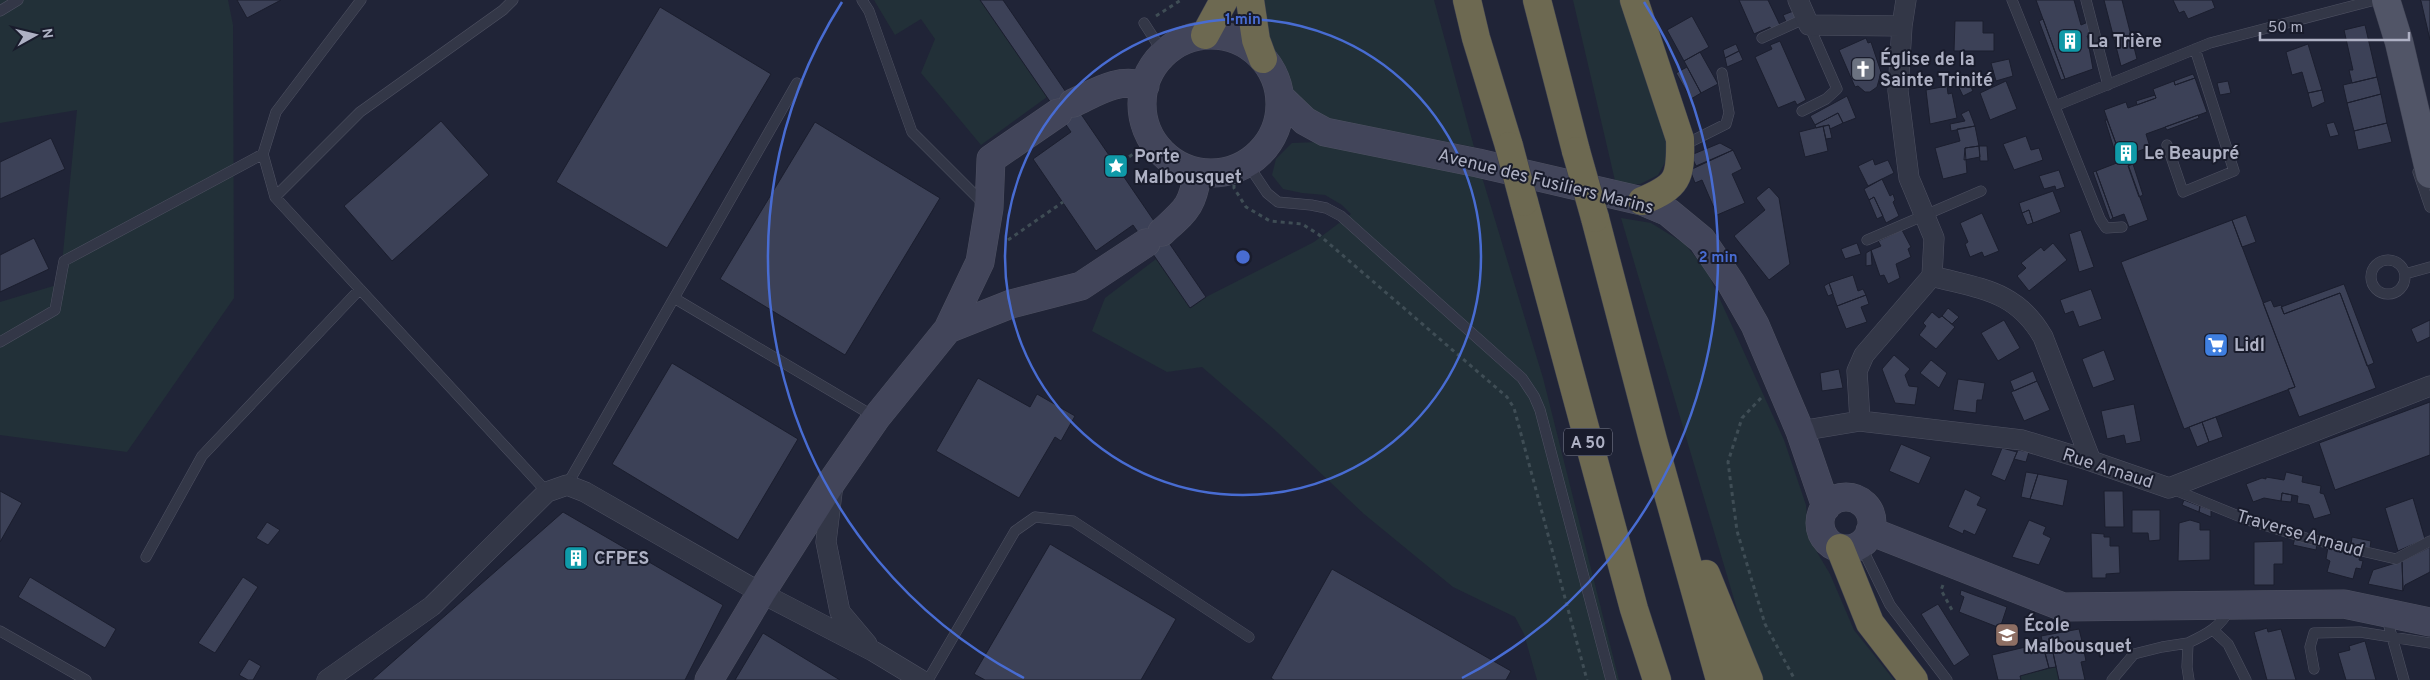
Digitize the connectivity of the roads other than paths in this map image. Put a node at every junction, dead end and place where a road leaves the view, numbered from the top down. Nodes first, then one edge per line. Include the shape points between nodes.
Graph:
1 (18, 0) edge
2 (361, 0) edge
3 (513, 0) edge
4 (862, 0) edge
5 (1224, 0) edge
6 (1250, 0) edge
7 (1462, 0) edge
8 (1467, 0) edge
9 (1537, 0) edge
10 (1550, 0) edge
11 (1634, 0) edge
12 (1906, 0) edge
13 (2012, 0) edge
14 (2086, 0) edge
15 (2377, 3) edge
16 (0, 11) edge
17 (1805, 14) edge
18 (1144, 23) road end
19 (1902, 26) junction
20 (1205, 35) junction
21 (1476, 38) junction
22 (1762, 38) dead end
23 (2195, 50) junction
24 (1164, 54) junction
25 (1263, 59) junction
26 (1722, 73) dead end
27 (797, 82) dead end
28 (2108, 85) junction
29 (1145, 86) junction
30 (1280, 97) junction
31 (2055, 106) junction
32 (1566, 110) junction
33 (1802, 111) dead end
34 (1325, 132) junction
35 (1680, 139) junction
36 (1268, 144) junction
37 (2167, 145) dead end
38 (263, 154) junction
39 (1240, 166) junction
40 (2423, 170) edge
41 (1198, 172) junction
42 (1981, 191) dead end
43 (275, 197) junction
44 (1642, 201) junction
45 (2430, 207) edge
46 (988, 208) junction
47 (1925, 214) junction
48 (2122, 227) dead end
49 (1867, 240) dead end
50 (2430, 267) edge
51 (2405, 274) dead end
52 (1932, 276) junction
53 (360, 289) junction
54 (674, 298) junction
55 (948, 329) junction
56 (0, 342) edge
57 (2430, 386) edge
58 (876, 418) junction
59 (1860, 421) junction
60 (1800, 431) junction
61 (1653, 440) junction
62 (2091, 461) junction
63 (833, 480) junction
64 (567, 485) junction
65 (2169, 488) junction
66 (547, 492) junction
67 (1826, 507) junction
68 (1857, 541) junction
69 (2430, 542) edge
70 (146, 557) dead end
71 (761, 593) junction
72 (2232, 605) junction
73 (2430, 622) edge
74 (2392, 625) junction
75 (2213, 630) junction
76 (0, 631) edge
77 (1249, 637) dead end
78 (2188, 643) junction
79 (2430, 643) edge
80 (873, 651) junction
81 (2314, 669) dead end
82 (86, 680) edge
83 (327, 680) edge
84 (709, 680) edge
85 (921, 680) edge
86 (928, 680) edge
87 (1611, 680) edge
88 (1657, 680) edge
89 (1720, 680) edge
90 (1748, 680) edge
91 (1914, 680) edge
92 (1947, 680) edge
93 (2112, 680) edge
94 (2189, 680) edge
95 (2246, 680) edge
96 (2404, 680) edge

1 - 16 lane
2 - 38 lane via 276,112
3 - 43 lane via 360,112
4 - 46 lane via 869,11 912,132
5 - 20 highway
6 - 25 highway via 1256,40
7 - 21 highway
8 - 21 highway, A 50
9 - 32 highway
10 - 32 highway
11 - 35 highway
12 - 19 street
13 - 31 lane
14 - 28 lane
15 - 23 lane via 2252,31
15 - 40 main road via 2399,42
17 - 19 street
17 - 22 lane
17 - 33 lane via 1838,89
18 - 24 lane
19 - 47 street via 1898,92 1909,178
20 - 24 street via 1176,44
20 - 25 street via 1237,40
21 - 88 highway, A 50, bridge via 1509,146 1634,609
23 - 28 lane
23 - 37 lane via 2234,171 2183,192
24 - 29 street via 1152,68
25 - 30 street via 1274,77
26 - 35 lane via 1729,113 1726,124 1692,142
27 - 54 lane
28 - 31 lane
29 - 41 street via 1142,105 1145,123 1153,140 1180,166
29 - 46 street via 1118,82 1065,108 991,159
30 - 34 street, Avenue des Fusiliers Marins via 1305,121
30 - 36 street via 1276,129
31 - 48 lane via 2103,224 2112,229
32 - 61 highway, bridge
34 - 36 street, Avenue des Fusiliers Marins
34 - 44 street, Avenue des Fusiliers Marins
35 - 44 highway via 1678,174 1667,190
36 - 39 street
38 - 43 lane
38 - 56 lane via 64,261 55,310
39 - 41 street via 1216,173
39 - 87 lane via 1278,202 1326,208 1341,216 1522,378 1540,410
40 - 45 lane
41 - 55 street via 1194,196 1186,210 1154,237 1081,286 1011,304
42 - 47 lane
43 - 53 lane
44 - 60 street, Avenue des Fusiliers Marins via 1668,212 1702,240 1755,325
46 - 55 street via 980,262
47 - 49 lane
47 - 52 street via 1934,238
50 - 51 lane
52 - 59 street via 1864,355 1857,370
52 - 62 street via 1992,292 2015,303 2033,319
53 - 66 lane
53 - 70 lane via 202,456
54 - 58 lane
54 - 64 lane
55 - 58 street
57 - 65 street, Rue Arnaud
58 - 63 street
59 - 60 street, Rue Arnaud
59 - 62 street, Rue Arnaud via 2022,440
60 - 67 street, Avenue des Fusiliers Marins
61 - 89 highway
61 - 90 highway
62 - 65 street, Rue Arnaud
63 - 71 street
63 - 80 street via 826,542 840,612
64 - 66 street
64 - 71 street via 585,492
65 - 69 lane, Traverse Arnaud via 2248,520 2306,538 2396,559
66 - 83 street via 432,606
67 - 68 street via 1820,521 1821,530 1829,542
67 - 68 street via 1843,497 1863,503 1871,518
68 - 72 street via 2063,607
68 - 91 highway via 1870,623
68 - 92 lane via 1890,605
71 - 80 street
71 - 84 street
72 - 74 street via 2344,604
72 - 75 lane via 2224,621
73 - 74 street
74 - 79 lane
74 - 81 lane via 2360,632 2314,633 2310,647
74 - 96 lane
75 - 78 lane
75 - 95 lane via 2228,644
76 - 82 lane
77 - 86 lane via 1074,521 1035,518 1015,531
78 - 93 lane via 2134,654
78 - 94 lane
80 - 85 street

